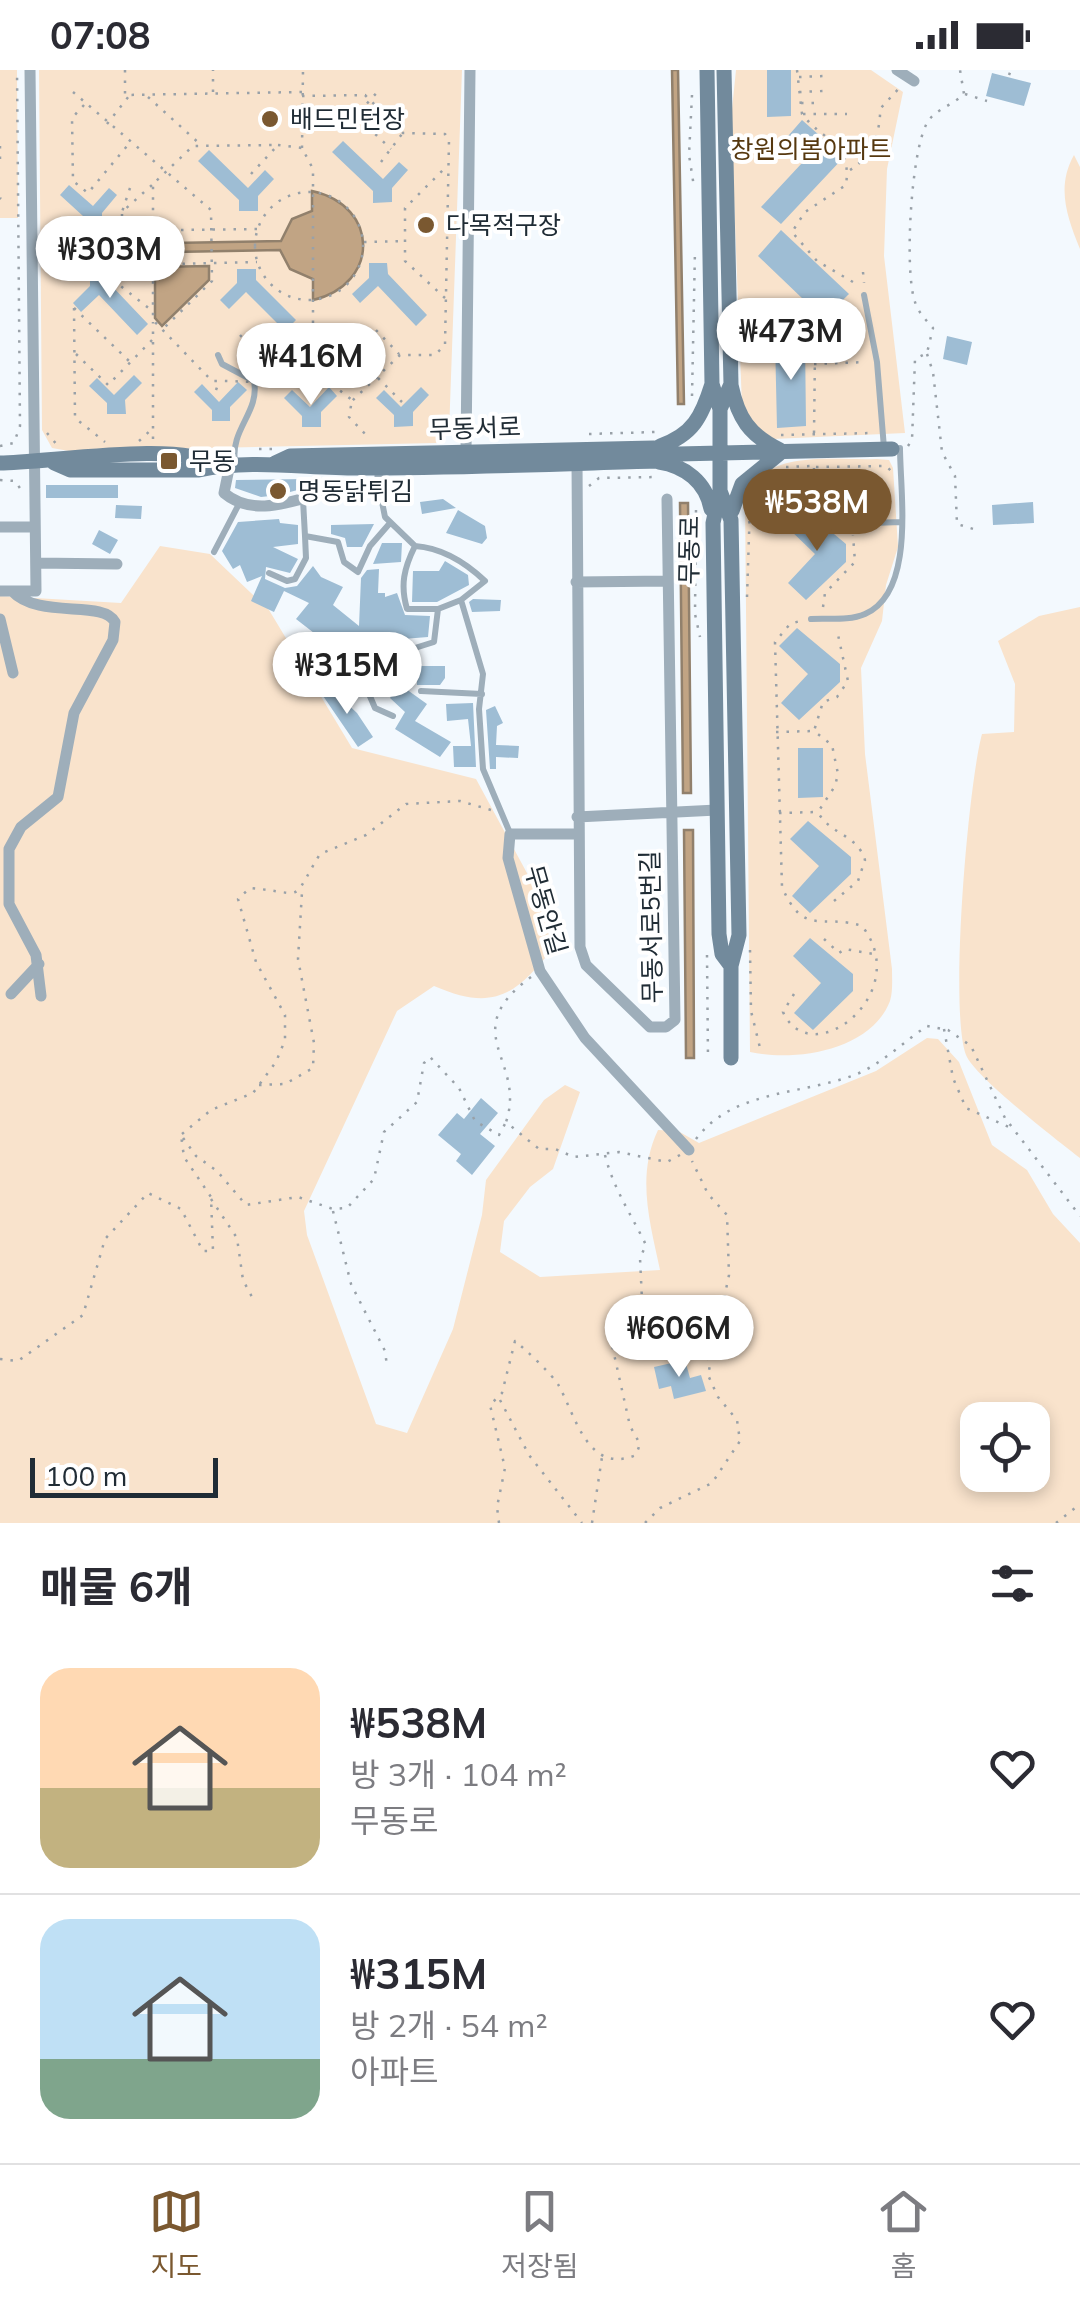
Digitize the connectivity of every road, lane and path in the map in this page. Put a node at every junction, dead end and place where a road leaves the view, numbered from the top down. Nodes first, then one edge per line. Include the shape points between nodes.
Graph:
1 (17, 70) edge
2 (30, 70) edge
3 (125, 70) edge
4 (213, 70) edge
5 (302, 70) edge
6 (470, 70) edge
7 (707, 70) edge
8 (724, 70) edge
9 (797, 70) edge
10 (897, 70) edge
11 (960, 70) edge
12 (825, 76) dead end
13 (797, 77) junction
14 (911, 79) joint
15 (381, 88) dead end
16 (693, 90) dead end
17 (823, 91) dead end
18 (72, 92) dead end
19 (797, 92) junction
20 (213, 94) junction
21 (302, 94) junction
22 (964, 94) junction
23 (130, 95) junction
24 (146, 95) junction
25 (370, 100) junction
26 (987, 101) dead end
27 (799, 103) junction
28 (818, 103) dead end
29 (86, 104) junction
30 (802, 114) junction
31 (847, 114) dead end
32 (387, 117) junction
33 (107, 124) junction
34 (379, 126) junction
35 (403, 133) junction
36 (129, 143) junction
37 (278, 145) junction
38 (0, 146) edge
39 (202, 146) junction
40 (302, 148) junction
41 (391, 149) junction
42 (381, 162) dead end
43 (0, 164) edge
44 (448, 165) junction
45 (848, 170) junction
46 (251, 174) dead end
47 (153, 184) junction
48 (130, 188) dead end
49 (696, 197) dead end
50 (122, 212) junction
51 (211, 229) junction
52 (122, 230) junction
53 (153, 230) junction
54 (257, 230) junction
55 (695, 235) dead end
56 (405, 241) junction
57 (363, 242) junction
58 (72, 247) dead end
59 (32, 248) junction
60 (257, 262) junction
61 (212, 264) junction
62 (153, 265) junction
63 (122, 266) junction
64 (863, 272) dead end
65 (113, 280) dead end
66 (122, 284) junction
67 (864, 295) junction
68 (446, 299) junction
69 (153, 311) junction
70 (153, 320) junction
71 (162, 330) junction
72 (376, 330) dead end
73 (240, 336) dead end
74 (153, 338) junction
75 (926, 352) junction
76 (74, 354) junction
77 (218, 355) dead end
78 (400, 356) junction
79 (130, 362) junction
80 (877, 362) junction
81 (814, 364) junction
82 (306, 365) junction
83 (377, 377) junction
84 (256, 380) junction
85 (220, 381) junction
86 (712, 384) junction
87 (730, 384) junction
88 (216, 390) dead end
89 (352, 401) junction
90 (402, 402) dead end
91 (692, 406) dead end
92 (720, 409) junction
93 (152, 429) junction
94 (875, 432) dead end
95 (589, 434) dead end
96 (814, 434) junction
97 (774, 435) dead end
98 (367, 436) dead end
99 (153, 445) dead end
100 (0, 446) edge
101 (111, 446) dead end
102 (132, 446) dead end
103 (656, 447) junction
104 (892, 448) junction
105 (259, 449) dead end
106 (720, 453) junction
107 (466, 454) junction
108 (276, 456) junction
109 (577, 457) junction
110 (783, 459) junction
111 (0, 463) edge
112 (35, 463) junction
113 (227, 464) junction
114 (814, 467) junction
115 (380, 468) junction
116 (893, 477) dead end
117 (0, 480) edge
118 (720, 491) junction
119 (380, 492) junction
120 (23, 494) dead end
121 (750, 496) dead end
122 (303, 498) junction
123 (667, 500) dead end
124 (240, 501) junction
125 (731, 520) junction
126 (901, 522) junction
127 (390, 523) junction
128 (713, 523) junction
129 (841, 524) junction
130 (35, 526) junction
131 (0, 527) edge
132 (980, 531) dead end
133 (305, 536) junction
134 (415, 546) junction
135 (214, 552) dead end
136 (36, 563) junction
137 (117, 564) dead end
138 (269, 573) dead end
139 (668, 580) junction
140 (576, 582) junction
141 (6, 591) edge
142 (746, 598) dead end
143 (461, 600) junction
144 (438, 609) junction
145 (837, 618) junction
146 (0, 619) edge
147 (811, 619) joint
148 (823, 619) junction
149 (13, 673) dead end
150 (420, 690) dead end
151 (482, 694) junction
152 (393, 716) dead end
153 (814, 731) junction
154 (776, 732) junction
155 (717, 810) junction
156 (818, 812) junction
157 (672, 813) junction
158 (779, 813) junction
159 (502, 814) junction
160 (577, 817) junction
161 (510, 834) junction
162 (577, 834) junction
163 (302, 891) junction
164 (834, 901) dead end
165 (750, 932) dead end
166 (824, 939) dead end
167 (874, 954) junction
168 (39, 964) junction
169 (731, 966) junction
170 (540, 970) junction
171 (12, 994) dead end
172 (794, 994) dead end
173 (41, 996) dead end
174 (944, 1029) junction
175 (761, 1052) dead end
176 (731, 1058) dead end
177 (259, 1085) junction
178 (506, 1122) junction
179 (1012, 1129) junction
180 (181, 1134) junction
181 (688, 1150) junction
182 (605, 1154) junction
183 (211, 1197) junction
184 (332, 1209) junction
185 (1080, 1216) edge
186 (252, 1296) dead end
187 (671, 1352) junction
188 (0, 1359) edge
189 (710, 1360) junction
190 (387, 1366) dead end
191 (499, 1398) junction
192 (602, 1457) junction
193 (1080, 1504) edge
194 (499, 1523) edge
195 (582, 1523) edge
196 (592, 1523) edge
197 (646, 1523) edge
198 (1056, 1523) edge

1 - 100 path via 20,426 14,444
2 - 59 street
3 - 23 path
4 - 20 path
5 - 21 path
6 - 107 street
7 - 86 main road
8 - 87 main road
9 - 13 path
10 - 14 street
11 - 22 path
12 - 13 path
13 - 19 path
14 - 45 path via 880,109 882,122 867,158
15 - 25 path
16 - 49 path via 688,155
17 - 19 path
18 - 29 path
19 - 27 path
20 - 21 path
20 - 24 path
21 - 25 path
21 - 40 path
22 - 26 path
22 - 75 path via 924,126 917,171 909,257 914,300 933,328
23 - 24 path
23 - 33 path
24 - 39 path
25 - 32 path
25 - 34 path via 362,109
27 - 28 path
27 - 30 path
29 - 33 path
29 - 36 path via 72,118 72,181 88,193
30 - 31 path
30 - 45 path via 840,148
32 - 34 path
32 - 35 path
33 - 36 path
34 - 41 path via 374,133
35 - 41 path
35 - 44 path via 445,134
36 - 51 path via 211,210
37 - 39 path
37 - 40 path
37 - 46 path
38 - 43 path
39 - 47 path via 193,146
40 - 82 path via 313,169 313,343
41 - 42 path
44 - 56 path via 405,208
44 - 68 path
45 - 67 path via 846,185 805,212 792,232 801,248
47 - 50 path
47 - 53 path
48 - 50 path
50 - 52 path
51 - 53 path
51 - 54 path
51 - 61 path
52 - 53 path
52 - 63 path via 95,231 96,266
53 - 62 path
54 - 57 path via 278,200 312,191 346,205
54 - 60 path
55 - 91 path
56 - 57 path
56 - 68 path via 405,261
57 - 60 path via 357,272 346,286 313,300 278,291
58 - 59 lane
59 - 112 street
60 - 61 path
61 - 62 path
61 - 71 path via 212,281
62 - 63 path
62 - 69 path
63 - 66 path
64 - 67 path
65 - 66 path
66 - 69 path
67 - 80 lane
67 - 81 path via 849,316 826,330
68 - 78 path via 442,350
69 - 70 path
70 - 71 path
70 - 74 path
71 - 85 path via 212,381
72 - 78 path
73 - 84 path via 257,353
74 - 79 path
74 - 93 path
75 - 104 path via 915,360 912,440
75 - 132 path via 942,452 955,476 957,524
76 - 79 path via 108,385
76 - 79 path via 74,308
76 - 101 path via 76,418
77 - 84 lane via 222,364
78 - 83 path
80 - 81 path
80 - 104 lane
81 - 96 path
82 - 84 path via 288,379
82 - 89 path
83 - 89 path
83 - 90 path
84 - 85 path
84 - 113 lane via 254,403
85 - 88 path
86 - 92 main road
86 - 103 main road via 688,434
87 - 92 main road
87 - 110 main road via 746,427
89 - 98 path via 349,417
92 - 106 main road
93 - 99 path
93 - 102 path
94 - 96 path
95 - 103 path
96 - 97 path
103 - 106 main road
103 - 109 main road, 무동서로
103 - 128 main road via 708,494
104 - 110 main road
104 - 126 lane
105 - 108 path
106 - 110 main road
106 - 118 main road
107 - 108 main road, 무동서로
107 - 109 main road, 무동서로
108 - 113 main road, 무동서로
108 - 115 main road, 무동서로 via 290,469
109 - 115 main road, 무동서로
109 - 140 street, 무동서로5번길
110 - 114 path
110 - 125 main road via 763,463 742,484
111 - 112 main road, 무동서로
112 - 113 main road, 무동서로 via 88,470
112 - 130 street
113 - 124 street via 224,492
114 - 116 path via 886,466
114 - 129 path via 814,505
115 - 119 street
117 - 120 path via 15,481
118 - 125 main road, 무동로
118 - 128 main road, 무동로
119 - 122 street via 366,486
119 - 127 lane
121 - 142 path
122 - 124 street via 270,505
122 - 133 lane
123 - 139 street, 무동서로5번길
124 - 135 lane
125 - 169 main road, 무동로 via 739,935
126 - 129 lane
126 - 145 lane via 901,558 886,593 863,615
127 - 133 lane via 358,572 344,562 338,542
127 - 134 lane
128 - 155 main road, 무동로
129 - 148 path via 857,552 850,571 824,593
130 - 131 street
130 - 136 street
133 - 138 lane via 306,558 295,578
134 - 143 lane via 433,547 485,581
134 - 144 lane via 405,568 407,609
136 - 137 street
136 - 141 street via 36,591
139 - 140 street
139 - 157 street, 무동서로5번길
140 - 160 street, 무동서로5번길
141 - 168 street via 38,608 103,612 115,622 113,640 74,713 58,797 22,826 9,849 9,904
143 - 144 lane
143 - 151 lane, 무동안길 via 483,674
144 - 152 lane via 434,642 399,653 366,687 375,708
145 - 148 lane
145 - 153 path via 848,681 817,709
146 - 149 street
147 - 148 lane
147 - 154 path via 790,624 775,642
150 - 151 lane
151 - 159 lane, 무동안길 via 482,769
153 - 154 path
153 - 156 path via 832,745 838,774
154 - 158 path
155 - 157 street
155 - 169 main road, 무동로 via 719,934
156 - 158 path
156 - 164 path via 857,842 865,860 858,881
157 - 160 street
157 - 162 street, 무동서로5번길 via 675,1020 666,1027 642,1024 582,956
158 - 167 path via 782,887 789,904 810,921 862,926
159 - 161 lane, 무동안길
159 - 163 path via 460,801 406,804 366,835 320,854
160 - 162 street, 무동서로5번길
161 - 162 street
161 - 170 street, 무동안길 via 508,858
163 - 177 path via 298,960 313,1068 285,1084
163 - 177 path via 292,896 250,888 238,899 256,962 286,1014 276,1062
165 - 175 path via 751,1011
166 - 167 path via 839,952
167 - 172 path via 873,995 842,1026 798,1032 784,1012
168 - 171 street
168 - 173 street
169 - 176 main road, 무동로
170 - 178 path via 496,1011 498,1054 512,1103
170 - 181 street, 무동안길 via 585,1038
174 - 179 path via 972,1046
174 - 179 path via 966,1108
174 - 181 path via 926,1026 860,1073 730,1110 707,1124
177 - 180 path
178 - 182 path via 539,1149 574,1158
178 - 184 path via 500,1135 475,1121 459,1088 430,1058 417,1102 384,1132 374,1178 347,1208
179 - 185 path
180 - 183 path via 184,1157
180 - 184 path via 246,1205 298,1198
181 - 182 path via 667,1162
181 - 189 path via 708,1194 728,1215 729,1275
182 - 187 path via 614,1189 646,1245 640,1258 642,1300
183 - 186 path via 237,1238
183 - 188 path via 212,1251 203,1251 181,1210 148,1193 104,1239 82,1315 18,1361
184 - 190 path via 351,1284
187 - 189 path
187 - 192 path via 634,1336 610,1336 640,1452 626,1460
189 - 197 path via 713,1388 736,1420 740,1441 712,1483 660,1508
191 - 192 path via 515,1341 556,1381 569,1415
191 - 194 path via 490,1405 505,1468
191 - 195 path via 530,1455
192 - 196 path
193 - 198 path

